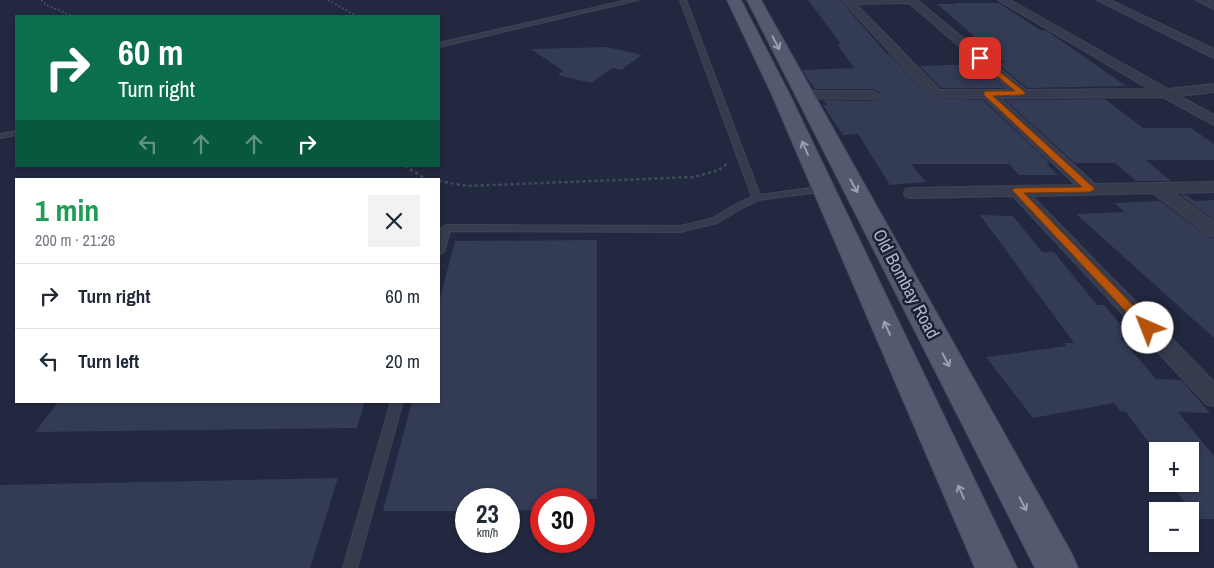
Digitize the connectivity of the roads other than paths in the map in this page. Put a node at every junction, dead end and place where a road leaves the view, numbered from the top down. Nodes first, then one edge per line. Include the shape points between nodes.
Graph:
1 (635, 0) edge
2 (683, 0) edge
3 (734, 0) edge
4 (754, 0) edge
5 (848, 0) edge
6 (910, 0) edge
7 (1003, 0) edge
8 (1102, 0) edge
9 (1201, 0) edge
10 (1214, 6) edge
11 (440, 45) edge
12 (1214, 54) edge
13 (1214, 88) edge
14 (1022, 93) junction
15 (1166, 93) junction
16 (987, 94) junction
17 (803, 95) junction
18 (873, 95) dead end
19 (1214, 121) edge
20 (15, 133) edge
21 (0, 136) edge
22 (1214, 187) edge
23 (1157, 188) junction
24 (824, 189) junction
25 (1090, 189) junction
26 (1016, 190) junction
27 (912, 193) dead end
28 (757, 198) junction
29 (1214, 231) edge
30 (440, 249) edge
31 (1214, 397) edge
32 (396, 403) edge
33 (350, 568) edge
34 (996, 568) edge
35 (1057, 568) edge

1 - 11 lane
2 - 28 lane
24 -> 3 main road, Old Bombay Road
4 -> 17 main road, Old Bombay Road
5 - 6 street
5 - 16 street via 936,94
6 - 14 street
7 - 15 street
8 - 12 street
9 - 10 street
13 - 15 street
14 - 15 street
14 - 16 street
15 - 19 street
16 - 25 street
17 - 18 street
17 -> 35 main road, Old Bombay Road
20 - 21 lane
22 - 23 street
23 - 25 street
23 - 29 street
24 - 28 lane
34 -> 24 main road, Old Bombay Road
25 - 26 street
26 - 27 street
26 - 31 street
28 - 30 lane via 714,222 680,230 446,228
32 - 33 lane

